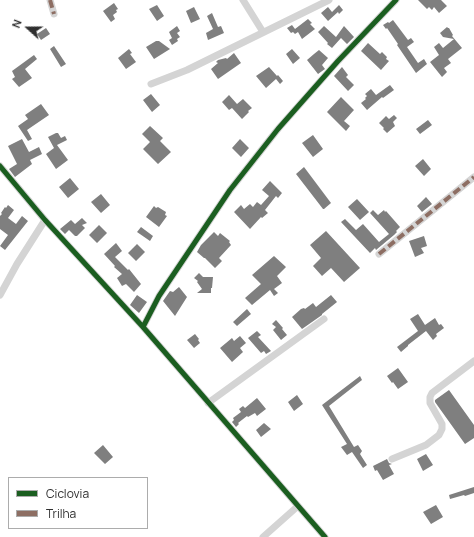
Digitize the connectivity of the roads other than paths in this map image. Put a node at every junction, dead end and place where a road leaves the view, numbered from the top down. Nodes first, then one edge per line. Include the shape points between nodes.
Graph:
1 (50, 0) edge
2 (243, 0) edge
3 (329, 0) edge
4 (396, 0) edge
5 (54, 14) dead end
6 (263, 32) junction
7 (151, 84) dead end
8 (0, 166) edge
9 (474, 177) edge
10 (45, 220) junction
11 (379, 254) dead end
12 (0, 296) edge
13 (324, 319) dead end
14 (143, 327) junction
15 (474, 361) edge
16 (208, 403) junction
17 (392, 459) dead end
18 (298, 506) junction
19 (264, 537) edge
20 (325, 537) edge

1 - 5 street
2 - 6 street
3 - 6 street
4 - 14 street via 278,129 230,190 159,296
6 - 7 street via 186,70
8 - 10 street
9 - 11 street
10 - 12 street
10 - 14 street
13 - 16 street
14 - 16 street
15 - 17 street via 432,393 430,403 442,424 439,435 426,445
16 - 18 street
18 - 19 street
18 - 20 street

